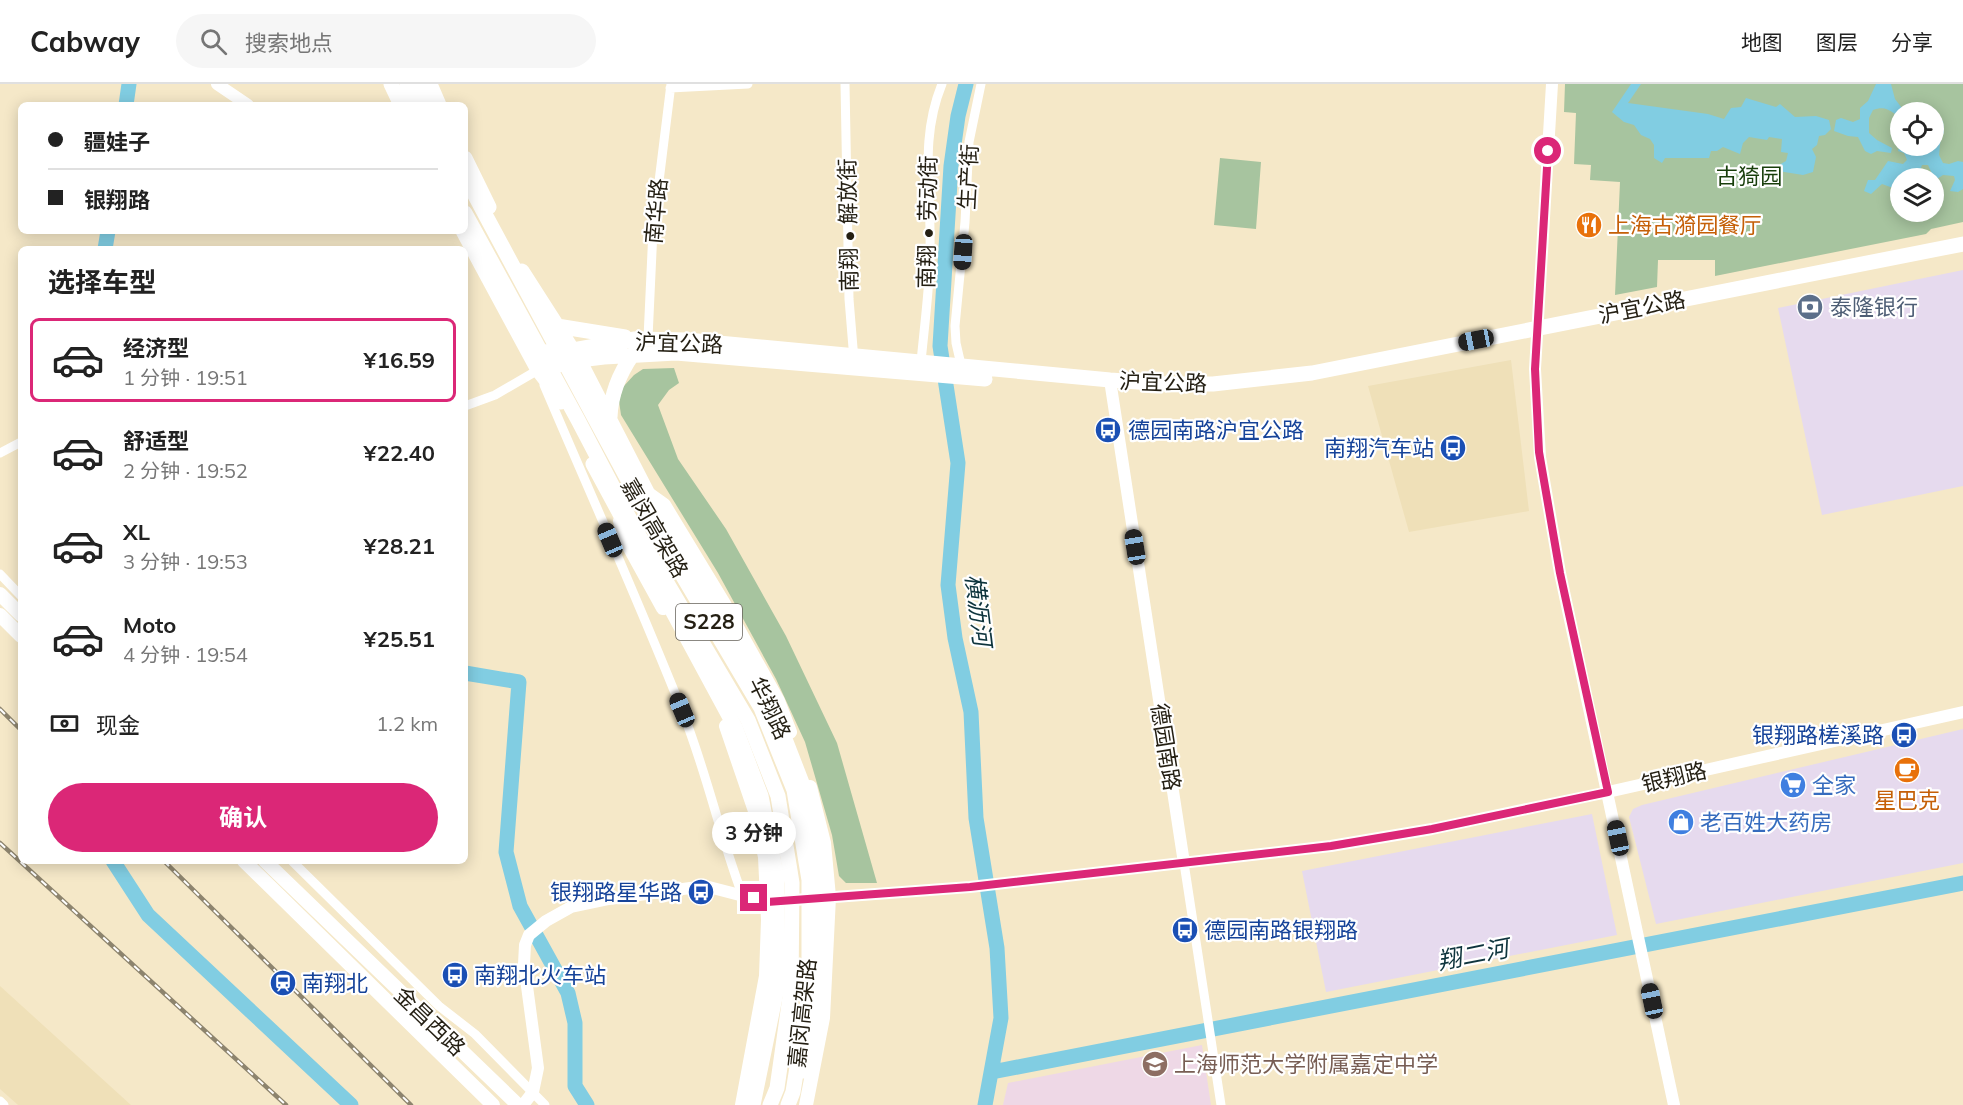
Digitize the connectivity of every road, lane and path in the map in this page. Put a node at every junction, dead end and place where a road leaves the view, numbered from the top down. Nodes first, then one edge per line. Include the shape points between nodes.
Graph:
1 (217, 84) edge
2 (391, 84) edge
3 (406, 84) edge
4 (421, 84) edge
5 (430, 84) edge
6 (748, 84) edge
7 (845, 84) edge
8 (942, 84) edge
9 (981, 84) edge
10 (1552, 84) edge
11 (670, 86) edge
12 (244, 102) edge
13 (400, 102) edge
14 (415, 102) edge
15 (430, 102) edge
16 (438, 102) edge
17 (468, 164) edge
18 (468, 183) edge
19 (468, 218) edge
20 (465, 234) edge
21 (1963, 244) edge
22 (1963, 254) edge
23 (557, 326) junction
24 (1538, 333) junction
25 (639, 344) junction
26 (529, 353) junction
27 (576, 355) junction
28 (854, 362) junction
29 (927, 366) junction
30 (538, 370) junction
31 (958, 371) junction
32 (1110, 384) junction
33 (468, 404) edge
34 (610, 420) junction
35 (18, 444) edge
36 (0, 453) edge
37 (648, 494) junction
38 (618, 513) junction
39 (0, 574) edge
40 (18, 593) edge
41 (0, 594) edge
42 (18, 612) edge
43 (0, 615) edge
44 (18, 633) edge
45 (1963, 712) edge
46 (1608, 792) junction
47 (1184, 863) junction
48 (247, 864) edge
49 (268, 864) edge
50 (295, 864) edge
51 (742, 894) junction
52 (829, 897) junction
53 (767, 902) junction
54 (533, 1092) junction
55 (0, 1101) edge
56 (4, 1105) edge
57 (493, 1105) edge
58 (518, 1105) edge
59 (523, 1105) edge
60 (546, 1105) edge
61 (742, 1105) edge
62 (753, 1105) edge
63 (770, 1105) edge
64 (788, 1105) edge
65 (796, 1105) edge
66 (806, 1105) edge
67 (1221, 1105) edge
68 (1674, 1105) edge

1 - 12 street
2 - 13 main road
3 - 14 main road
4 - 15 main road
5 - 16 main road
6 - 11 street
7 - 28 street, 南翔 • 解放街
8 - 29 street, 南翔 • 劳动街 via 928,144
9 - 31 street, 生产街 via 969,142 955,326
10 - 24 street
11 - 25 street, 南华路
17 - 23 main road via 513,255
18 - 64 main road, 嘉闵高架路 / S228 via 638,498 761,708 794,790 809,880 809,993
19 - 63 main road, 嘉闵高架路 / S228 via 634,527 748,720 778,796 792,883 791,990 777,1088
20 - 26 main road
21 - 24 main road, 沪宜公路
22 - 24 main road, 沪宜公路
23 - 25 main road
23 - 27 main road
24 - 32 main road, 沪宜公路 via 1265,390 1205,393
24 - 46 street via 1536,393 1543,480
25 - 27 main road, 沪宜公路
25 - 28 main road, 沪宜公路 via 676,353
25 - 28 main road, 沪宜公路 via 687,340
25 - 34 main road via 617,382
26 - 27 main road
26 - 30 main road
27 - 30 main road, 沪宜公路
27 - 34 main road, 华翔路
28 - 29 main road, 沪宜公路
29 - 31 main road, 沪宜公路
30 - 33 street via 495,395
30 - 38 main road, 华翔路 via 556,393
30 - 51 street via 682,710
31 - 32 main road, 沪宜公路
32 - 47 street, 德园南路
34 - 37 main road, 华翔路
35 - 36 street
37 - 52 main road via 664,505 778,701 810,785 824,843
37 - 65 main road, 华翔路 via 771,703 804,788 821,897 817,997
38 - 53 main road via 625,539 729,730 755,811 765,857
38 - 62 main road, 华翔路 via 735,727 761,796 777,879 777,988
39 - 40 street
41 - 42 main road
43 - 44 main road
45 - 46 street, 银翔路
46 - 47 street, 银翔路 via 1331,846
46 - 68 street
47 - 52 street, 银翔路 via 970,887
47 - 67 street, 德园南路
48 - 57 main road, 金昌西路
49 - 58 main road, 金昌西路
50 - 54 street
51 - 53 street, 银翔路
51 - 54 street, 银翔路 via 705,886 620,897 570,907 529,935 524,964 538,1068
52 - 53 street, 银翔路
52 - 66 main road via 824,1018
53 - 61 main road via 766,976
54 - 59 street
54 - 60 street
55 - 56 street

